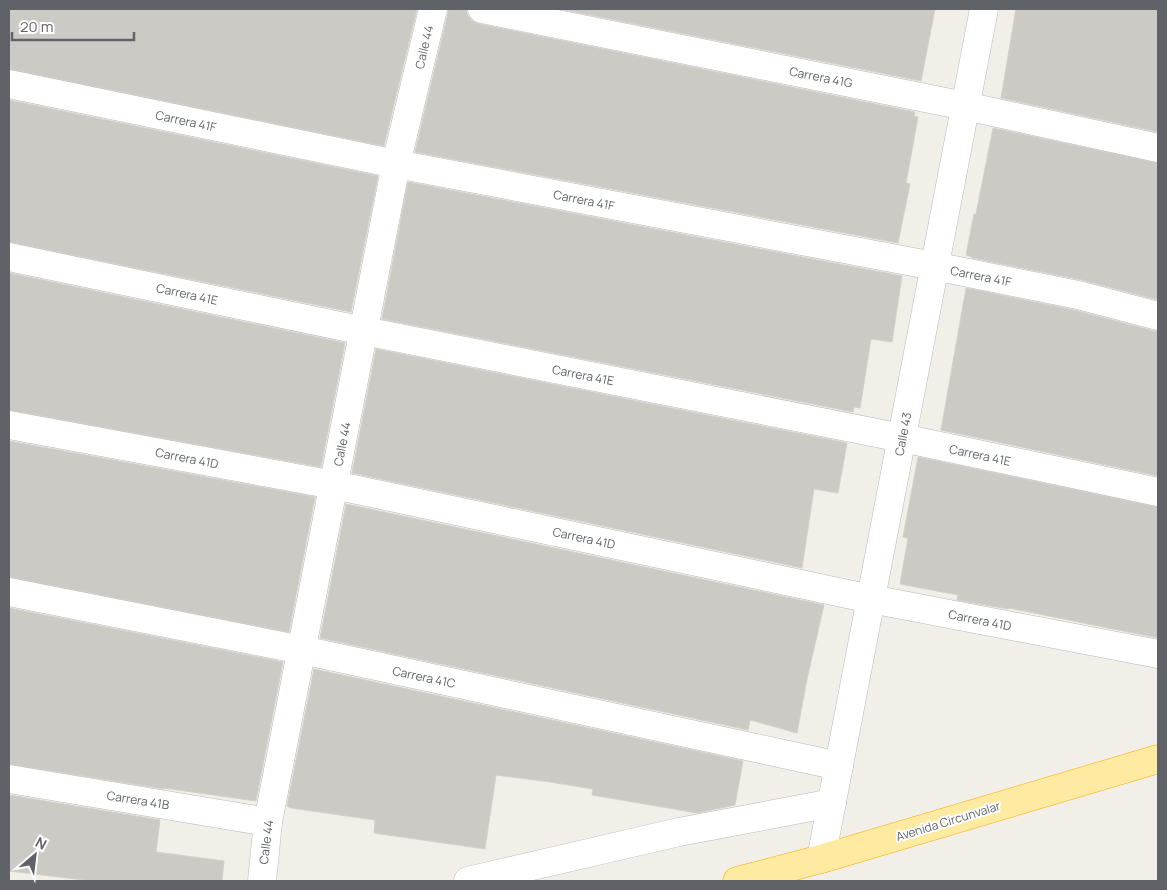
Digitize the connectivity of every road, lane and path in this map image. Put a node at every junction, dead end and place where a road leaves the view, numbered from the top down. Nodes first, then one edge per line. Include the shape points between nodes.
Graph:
1 (433, 9) edge
2 (482, 9) edge
3 (984, 9) edge
4 (9, 84) edge
5 (965, 106) junction
6 (1158, 148) edge
7 (396, 164) junction
8 (9, 257) edge
9 (934, 266) junction
10 (1158, 316) edge
11 (364, 331) junction
12 (9, 424) edge
13 (902, 438) junction
14 (334, 486) junction
15 (1158, 492) edge
16 (9, 592) edge
17 (871, 599) junction
18 (302, 650) junction
19 (1158, 654) edge
20 (1158, 759) edge
21 (839, 766) junction
22 (9, 779) edge
23 (832, 803) junction
24 (268, 822) junction
25 (821, 859) junction
26 (262, 881) edge
27 (468, 881) edge
28 (737, 881) edge

1 - 7 street, Calle 44
2 - 5 street, Carrera 41G
3 - 5 street, Calle 43
4 - 7 street, Carrera 41F
5 - 6 street, Carrera 41G
5 - 9 street, Calle 43
7 - 9 street, Carrera 41F
7 - 11 street, Calle 44
8 - 11 street, Carrera 41E
9 - 10 street, Carrera 41F via 1078,295
9 - 13 street, Calle 43
11 - 13 street, Carrera 41E
11 - 14 street, Calle 44
12 - 14 street, Carrera 41D
13 - 15 street, Carrera 41E
13 - 17 street, Calle 43
14 - 17 street, Carrera 41D
14 - 18 street, Calle 44
16 - 18 street, Carrera 41C
17 - 19 street, Carrera 41D
17 - 21 street, Calle 43
18 - 21 street, Carrera 41C
18 - 24 street, Calle 44
20 - 25 highway, Avenida Circunvalar
21 - 23 street, Calle 43
22 - 24 street, Carrera 41B
23 - 25 street, Calle 43
23 - 27 street via 679,832
24 - 26 street, Calle 44
25 - 28 highway, Avenida Circunvalar

